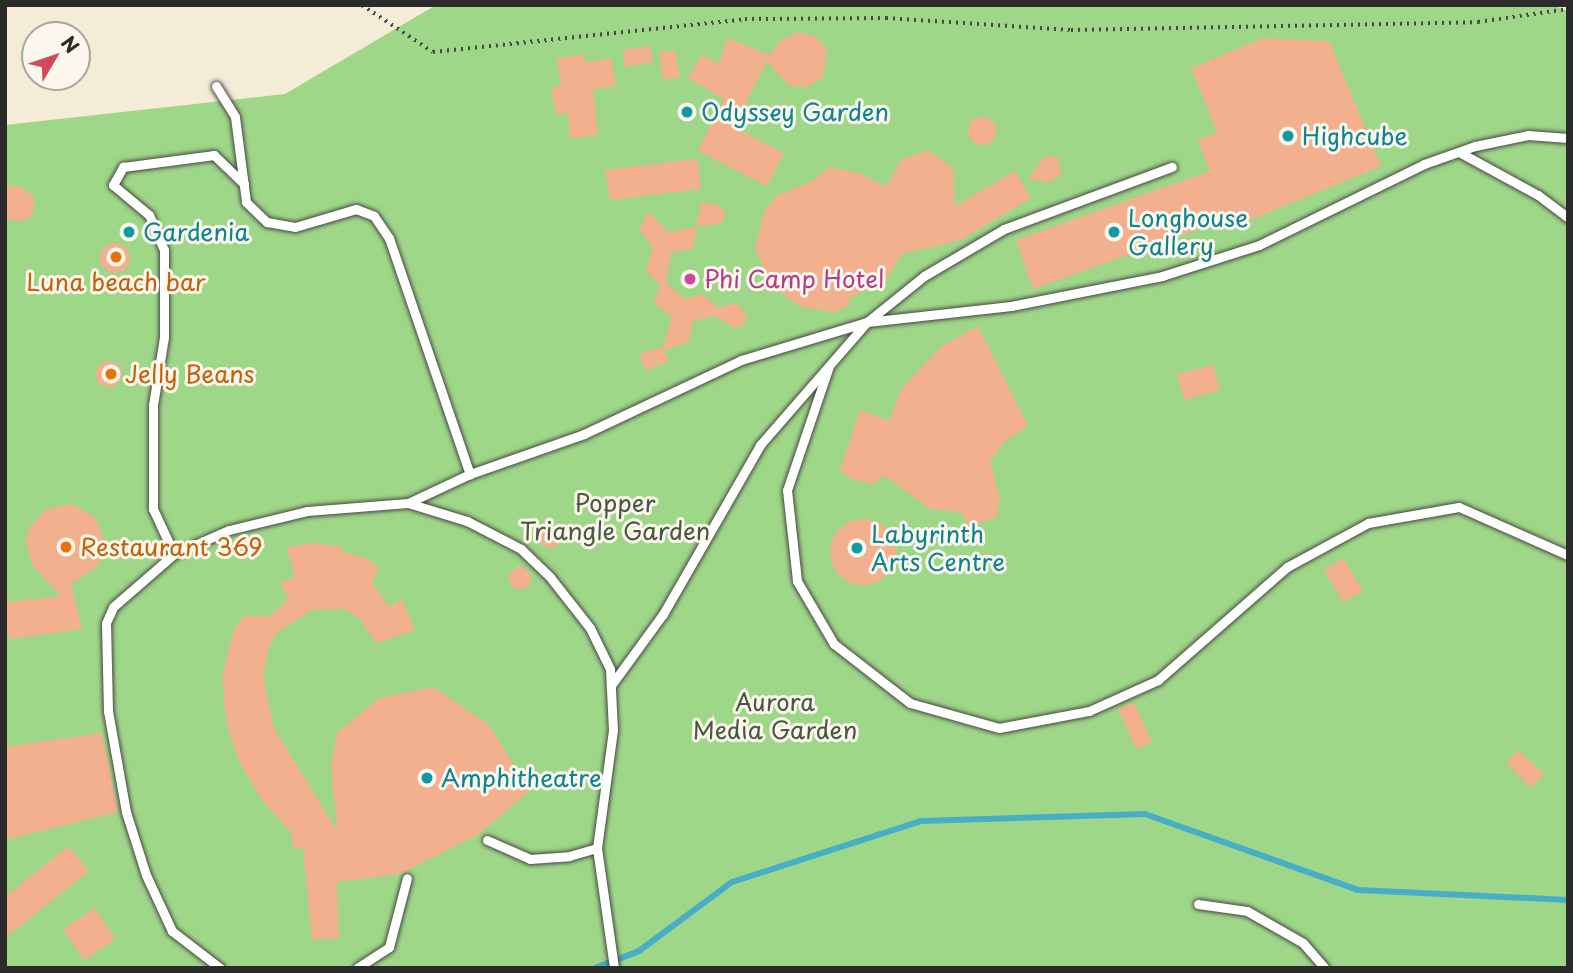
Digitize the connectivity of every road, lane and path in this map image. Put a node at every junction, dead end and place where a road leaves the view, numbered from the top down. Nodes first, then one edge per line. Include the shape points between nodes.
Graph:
1 (362, 5) edge
2 (1568, 9) edge
3 (216, 86) dead end
4 (1568, 138) edge
5 (1459, 152) junction
6 (1172, 167) dead end
7 (244, 184) junction
8 (1568, 218) edge
9 (867, 322) junction
10 (829, 366) junction
11 (470, 474) junction
12 (408, 503) junction
13 (174, 554) junction
14 (1568, 555) edge
15 (612, 684) junction
16 (487, 840) dead end
17 (597, 848) junction
18 (407, 878) dead end
19 (1198, 904) dead end
20 (220, 968) edge
21 (357, 968) edge
22 (614, 968) edge
23 (1325, 968) edge

1 - 2 path via 433,52 745,19 886,18 1071,30 1478,22
3 - 7 lane via 234,117
4 - 5 lane via 1528,135
5 - 8 lane via 1538,195
5 - 9 lane via 1424,164 1259,245 1162,276 1011,306
6 - 9 lane via 1004,229 923,276
7 - 11 lane via 246,202 267,222 295,227 356,209 374,216 389,237
7 - 13 lane via 214,155 123,167 113,185 149,215 164,250 164,337 153,405 153,509
9 - 10 lane
9 - 11 lane via 741,360 584,434
10 - 14 lane via 787,490 797,581 834,644 910,703 999,728 1089,711 1158,680 1287,566 1368,523 1459,507
10 - 15 lane via 795,399 760,445 663,614
11 - 12 lane
12 - 13 lane via 307,511 229,530
12 - 15 lane via 467,521 521,549 590,628 610,669
13 - 20 lane via 113,607 106,623 108,711 126,812 146,875 172,931
15 - 17 lane via 613,730
16 - 17 lane via 530,859
17 - 22 lane
18 - 21 lane via 389,947
19 - 23 lane via 1247,911 1303,943

